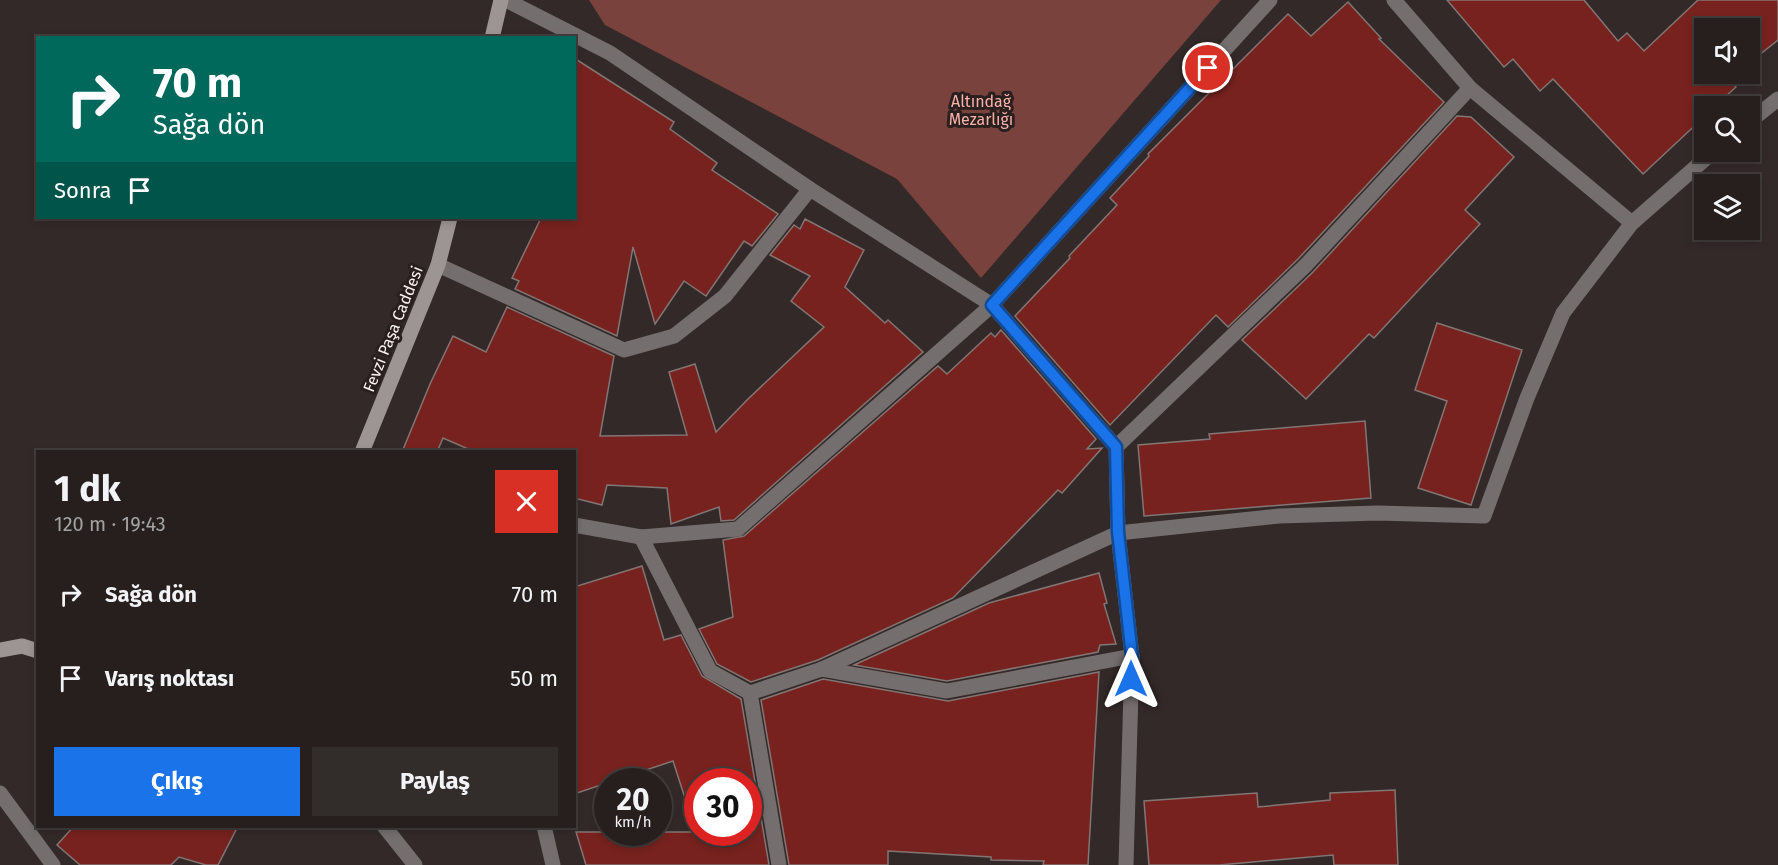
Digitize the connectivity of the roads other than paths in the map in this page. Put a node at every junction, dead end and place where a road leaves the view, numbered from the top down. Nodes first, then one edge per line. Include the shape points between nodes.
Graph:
1 (501, 0) edge
2 (506, 0) edge
3 (1270, 0) edge
4 (1394, 0) edge
5 (492, 36) edge
6 (1470, 88) junction
7 (1778, 99) edge
8 (1760, 113) edge
9 (1702, 162) edge
10 (810, 189) junction
11 (450, 219) edge
12 (1632, 223) junction
13 (438, 266) junction
14 (992, 305) junction
15 (1116, 447) junction
16 (363, 450) edge
17 (576, 525) edge
18 (1118, 532) junction
19 (641, 537) junction
20 (0, 650) edge
21 (36, 650) edge
22 (1132, 656) junction
23 (822, 669) junction
24 (750, 693) junction
25 (0, 794) edge
26 (386, 828) edge
27 (544, 828) edge
28 (48, 864) edge
29 (415, 865) edge
30 (553, 865) edge
31 (779, 865) edge
32 (1126, 865) edge

1 - 5 street
2 - 10 street via 610,52
3 - 14 street
4 - 6 street
6 - 12 street
6 - 15 street via 1306,265
7 - 8 street
9 - 12 street
10 - 13 street via 725,296 674,336 624,350
10 - 14 street
11 - 13 street, Fevzi Paşa Caddesi
12 - 18 street via 1563,313 1484,516 1279,516
13 - 16 street, Fevzi Paşa Caddesi
14 - 15 street
14 - 19 street via 738,529
15 - 18 street
17 - 19 street
18 - 22 street
18 - 23 street
19 - 24 street via 710,671
20 - 21 street via 21,645
22 - 23 street via 946,690
22 - 32 street
23 - 24 street
24 - 31 street
25 - 28 street
26 - 29 street
27 - 30 street

